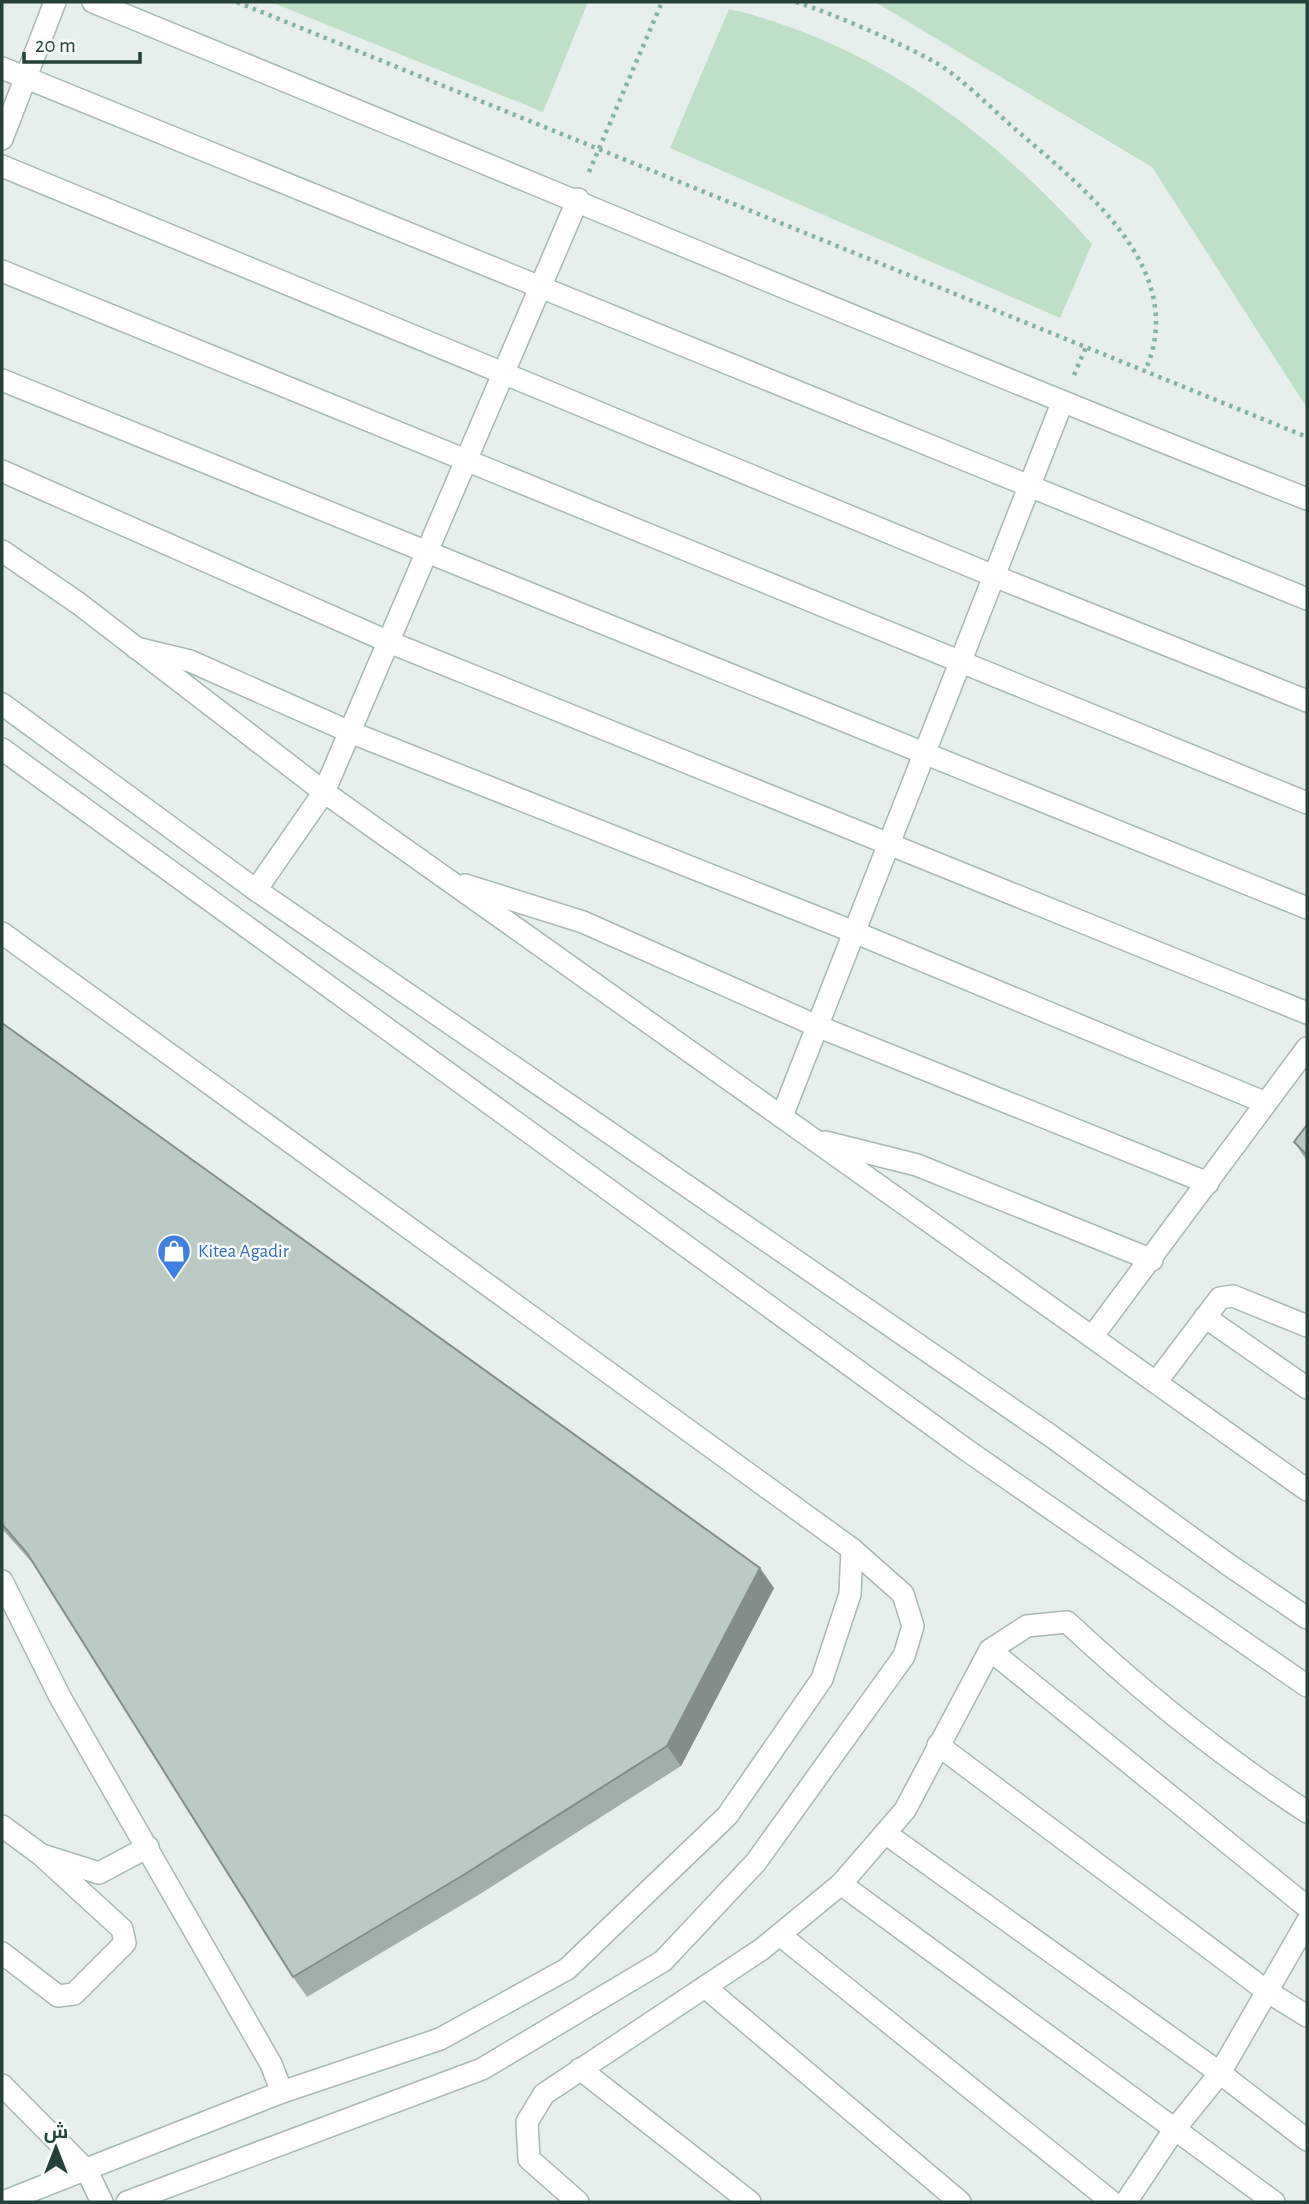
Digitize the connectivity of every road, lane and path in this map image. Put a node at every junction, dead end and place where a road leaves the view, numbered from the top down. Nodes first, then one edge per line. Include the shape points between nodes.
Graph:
1 (55, 2) edge
2 (93, 2) edge
3 (237, 2) edge
4 (662, 2) edge
5 (796, 2) edge
6 (2, 68) edge
7 (25, 78) junction
8 (2, 139) edge
9 (599, 149) junction
10 (2, 166) edge
11 (578, 199) junction
12 (2, 271) edge
13 (540, 286) junction
14 (1145, 371) junction
15 (503, 372) junction
16 (2, 380) edge
17 (1062, 403) junction
18 (1307, 437) edge
19 (466, 461) junction
20 (2, 471) edge
21 (1030, 486) junction
22 (1307, 499) edge
23 (2, 551) edge
24 (428, 551) junction
25 (994, 576) junction
26 (1307, 599) edge
27 (389, 642) junction
28 (136, 648) junction
29 (960, 663) junction
30 (1307, 701) edge
31 (2, 704) edge
32 (350, 732) junction
33 (2, 749) edge
34 (925, 753) junction
35 (324, 792) junction
36 (1307, 803) edge
37 (888, 845) junction
38 (446, 879) junction
39 (256, 890) junction
40 (1307, 908) edge
41 (854, 932) junction
42 (2, 933) edge
43 (1307, 1013) edge
44 (817, 1026) junction
45 (1307, 1048) edge
46 (1266, 1102) junction
47 (782, 1116) junction
48 (813, 1140) junction
49 (1208, 1183) junction
50 (1152, 1260) junction
51 (1205, 1317) junction
52 (1307, 1326) edge
53 (1092, 1336) junction
54 (1157, 1381) junction
55 (1307, 1388) edge
56 (1307, 1490) edge
57 (852, 1549) junction
58 (2, 1581) edge
59 (1305, 1613) edge
60 (990, 1650) junction
61 (1307, 1686) edge
62 (938, 1745) junction
63 (1307, 1812) edge
64 (2, 1826) edge
65 (885, 1833) junction
66 (148, 1847) junction
67 (40, 1854) junction
68 (841, 1884) junction
69 (1307, 1907) edge
70 (1307, 1922) edge
71 (780, 1935) junction
72 (2, 1953) edge
73 (705, 1987) junction
74 (1268, 1992) junction
75 (1307, 2016) edge
76 (580, 2069) junction
77 (1220, 2073) junction
78 (2, 2085) edge
79 (282, 2092) junction
80 (1174, 2130) junction
81 (1307, 2140) edge
82 (87, 2171) junction
83 (3, 2202) edge
84 (102, 2202) edge
85 (127, 2202) edge
86 (578, 2202) edge
87 (750, 2202) edge
88 (960, 2202) edge
89 (1112, 2202) edge
90 (1126, 2202) edge
91 (1274, 2202) edge

1 - 7 street
2 - 11 street
3 - 9 path
4 - 9 path
5 - 14 path via 934,62 1095,198 1143,268 1154,296 1155,342
6 - 7 street
7 - 8 street
7 - 13 street
9 - 11 path
9 - 14 path
10 - 15 street
11 - 13 street
11 - 17 street
12 - 19 street
13 - 15 street
13 - 21 street
14 - 18 path
15 - 19 street
15 - 25 street
16 - 24 street
17 - 21 street
17 - 22 street
19 - 24 street
19 - 29 street
20 - 27 street
21 - 25 street
21 - 26 street
23 - 28 street
24 - 27 street
24 - 34 street
25 - 29 street
25 - 30 street
27 - 32 street
27 - 37 street
28 - 32 street via 190,661
28 - 35 street
29 - 34 street
29 - 36 street
31 - 39 street
32 - 35 street
32 - 41 street
33 - 61 street via 956,1443
34 - 37 street
34 - 40 street
35 - 38 street
35 - 39 street
37 - 41 street
37 - 43 street
38 - 44 street via 583,922
38 - 47 street
39 - 59 street via 1051,1436 1229,1565
41 - 44 street
41 - 46 street
42 - 57 street
44 - 47 street
44 - 49 street
45 - 46 street
46 - 49 street
47 - 48 street
48 - 50 street via 917,1165
48 - 53 street
49 - 50 street
50 - 53 street
51 - 52 street via 1220,1298 1233,1296
51 - 54 street
51 - 55 street
53 - 54 street
54 - 56 street
57 - 79 street via 850,1594 822,1679 727,1816 677,1864 566,1969 440,2039
57 - 85 street via 904,1594 914,1626 904,1656 756,1862 663,1961 482,2069
58 - 66 street via 60,1696
60 - 62 street
60 - 63 street via 1027,1626 1067,1622 1239,1768
60 - 69 street
62 - 65 street via 905,1810
62 - 74 street
64 - 67 street
65 - 68 street
65 - 77 street
66 - 67 street via 99,1873
66 - 79 street via 271,2064
67 - 72 street via 122,1929 125,1943 74,1994 58,1996
68 - 71 street
68 - 80 street
70 - 74 street
71 - 73 street
71 - 89 street
73 - 76 street
73 - 88 street
74 - 75 street
74 - 77 street
76 - 86 street via 544,2094 527,2122 529,2160
76 - 87 street
77 - 80 street
77 - 81 street
78 - 82 street
79 - 82 street
80 - 90 street
80 - 91 street
82 - 83 street
82 - 84 street

